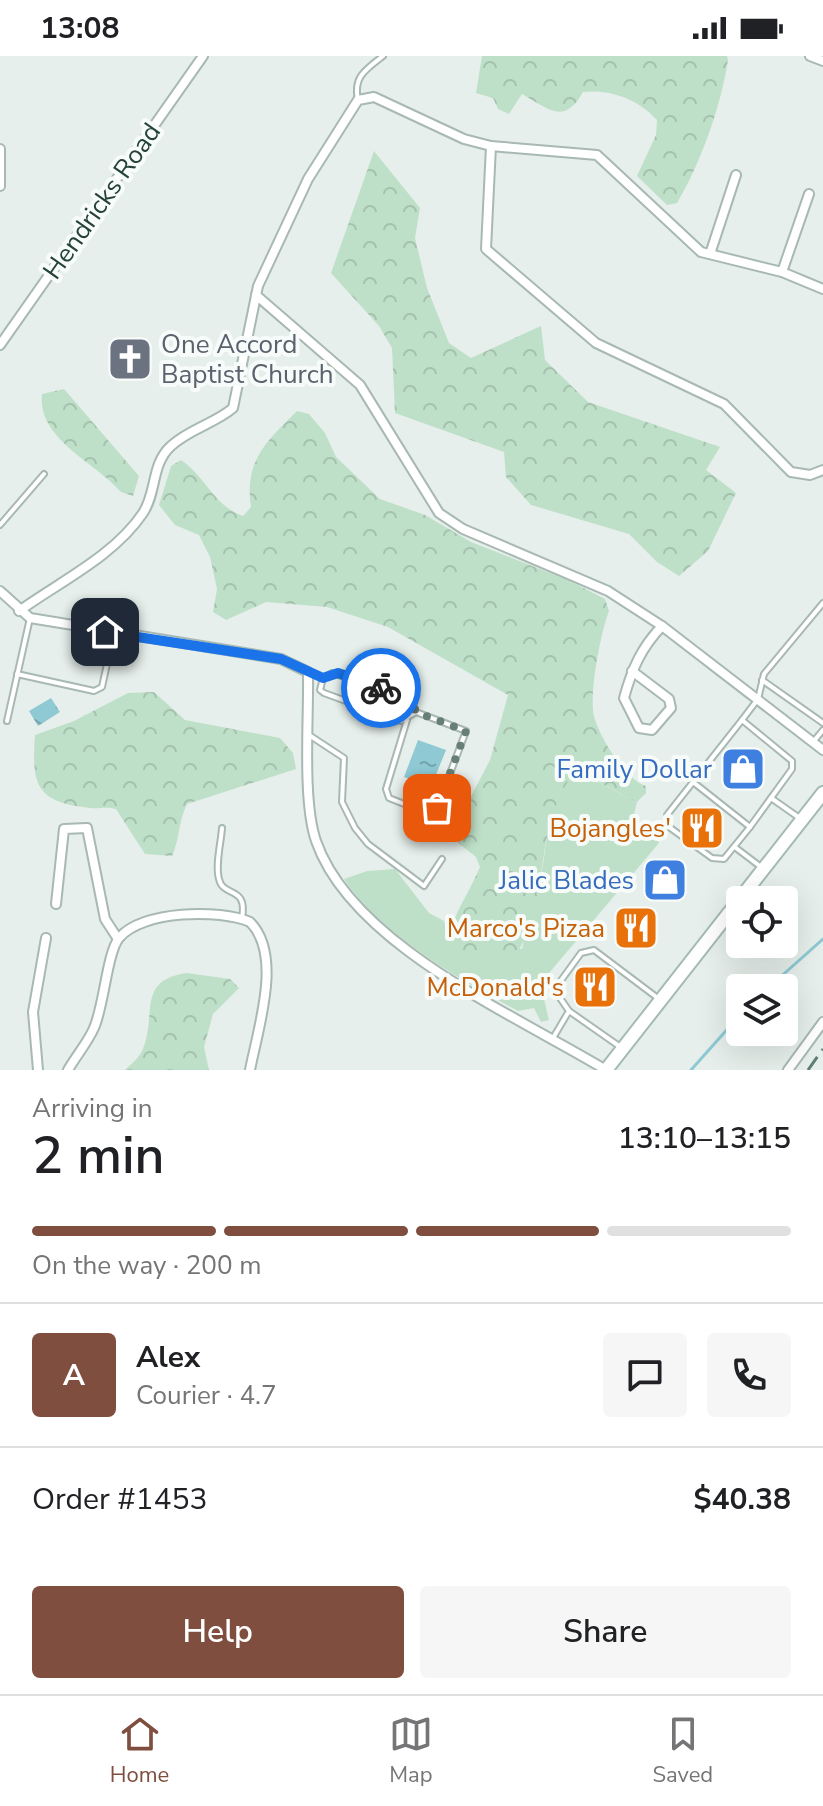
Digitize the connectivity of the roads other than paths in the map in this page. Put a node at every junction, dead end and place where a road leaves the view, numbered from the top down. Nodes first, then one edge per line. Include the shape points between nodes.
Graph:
1 (203, 56) edge
2 (383, 56) edge
3 (810, 56) edge
4 (823, 61) edge
5 (358, 100) junction
6 (491, 146) junction
7 (0, 149) edge
8 (736, 175) dead end
9 (0, 186) edge
10 (809, 194) dead end
11 (710, 254) junction
12 (782, 272) junction
13 (823, 289) edge
14 (256, 295) junction
15 (0, 345) edge
16 (823, 470) edge
17 (44, 474) dead end
18 (0, 525) edge
19 (0, 591) edge
20 (823, 603) edge
21 (19, 611) junction
22 (30, 618) junction
23 (662, 626) junction
24 (110, 650) dead end
25 (632, 671) junction
26 (308, 672) junction
27 (17, 674) junction
28 (323, 678) junction
29 (762, 680) junction
30 (758, 699) junction
31 (416, 712) junction
32 (407, 720) junction
33 (742, 720) junction
34 (7, 721) dead end
35 (823, 723) edge
36 (823, 730) edge
37 (309, 735) junction
38 (813, 742) junction
39 (823, 750) edge
40 (693, 782) junction
41 (823, 793) edge
42 (771, 798) junction
43 (801, 820) junction
44 (750, 827) junction
45 (222, 828) dead end
46 (735, 848) junction
47 (442, 859) dead end
48 (763, 868) junction
49 (56, 904) dead end
50 (242, 918) junction
51 (46, 938) dead end
52 (118, 939) junction
53 (661, 1000) junction
54 (569, 1011) junction
55 (823, 1022) edge
56 (553, 1038) junction
57 (623, 1048) junction
58 (38, 1070) edge
59 (68, 1070) edge
60 (250, 1070) edge
61 (606, 1070) edge
62 (788, 1070) edge

1 - 15 street, Hendricks Road
2 - 5 lane via 359,76
3 - 4 street
5 - 6 street via 374,97
5 - 14 street via 308,179
6 - 11 street via 597,155 689,244
6 - 16 street via 486,249 596,343 724,404 791,472 810,475
7 - 9 street
8 - 11 street
10 - 12 street
11 - 12 street
12 - 13 street
14 - 21 street via 233,408 169,447 157,466 145,511 123,538
14 - 23 street via 360,385 439,513 463,529 579,575
17 - 18 lane
19 - 21 street
20 - 29 lane
21 - 22 street
22 - 26 street via 281,659
22 - 27 lane
23 - 25 street via 642,647
23 - 30 street
24 - 27 lane via 102,687 94,691
25 - 25 street via 624,698 639,728 652,730 671,708 669,699
26 - 28 lane
26 - 37 street
27 - 34 lane
28 - 31 lane via 343,674 411,699
28 - 32 lane via 324,693
29 - 30 lane
29 - 35 lane
30 - 33 lane
30 - 38 street
31 - 32 lane
31 - 32 lane via 466,731 437,808 427,813 389,798 386,789
33 - 40 lane
33 - 42 lane via 792,761
36 - 38 lane
37 - 47 lane via 344,758 342,802 368,844 424,886
37 - 56 street via 316,841 341,891 424,963
38 - 39 street
40 - 44 lane
40 - 46 lane via 667,815 669,827 719,861
41 - 43 main road
42 - 43 lane
42 - 44 lane
43 - 48 main road
44 - 46 lane
45 - 50 lane via 218,878 240,896
46 - 48 lane
48 - 53 main road
49 - 52 street via 64,829 87,828 105,919
50 - 52 street via 154,919
50 - 60 street via 259,931 267,952
51 - 58 street via 33,1012
52 - 59 street via 94,1028
53 - 54 lane via 594,950 581,953 557,986
53 - 57 main road
54 - 56 lane
54 - 57 lane
55 - 62 street
56 - 61 street
57 - 61 main road

